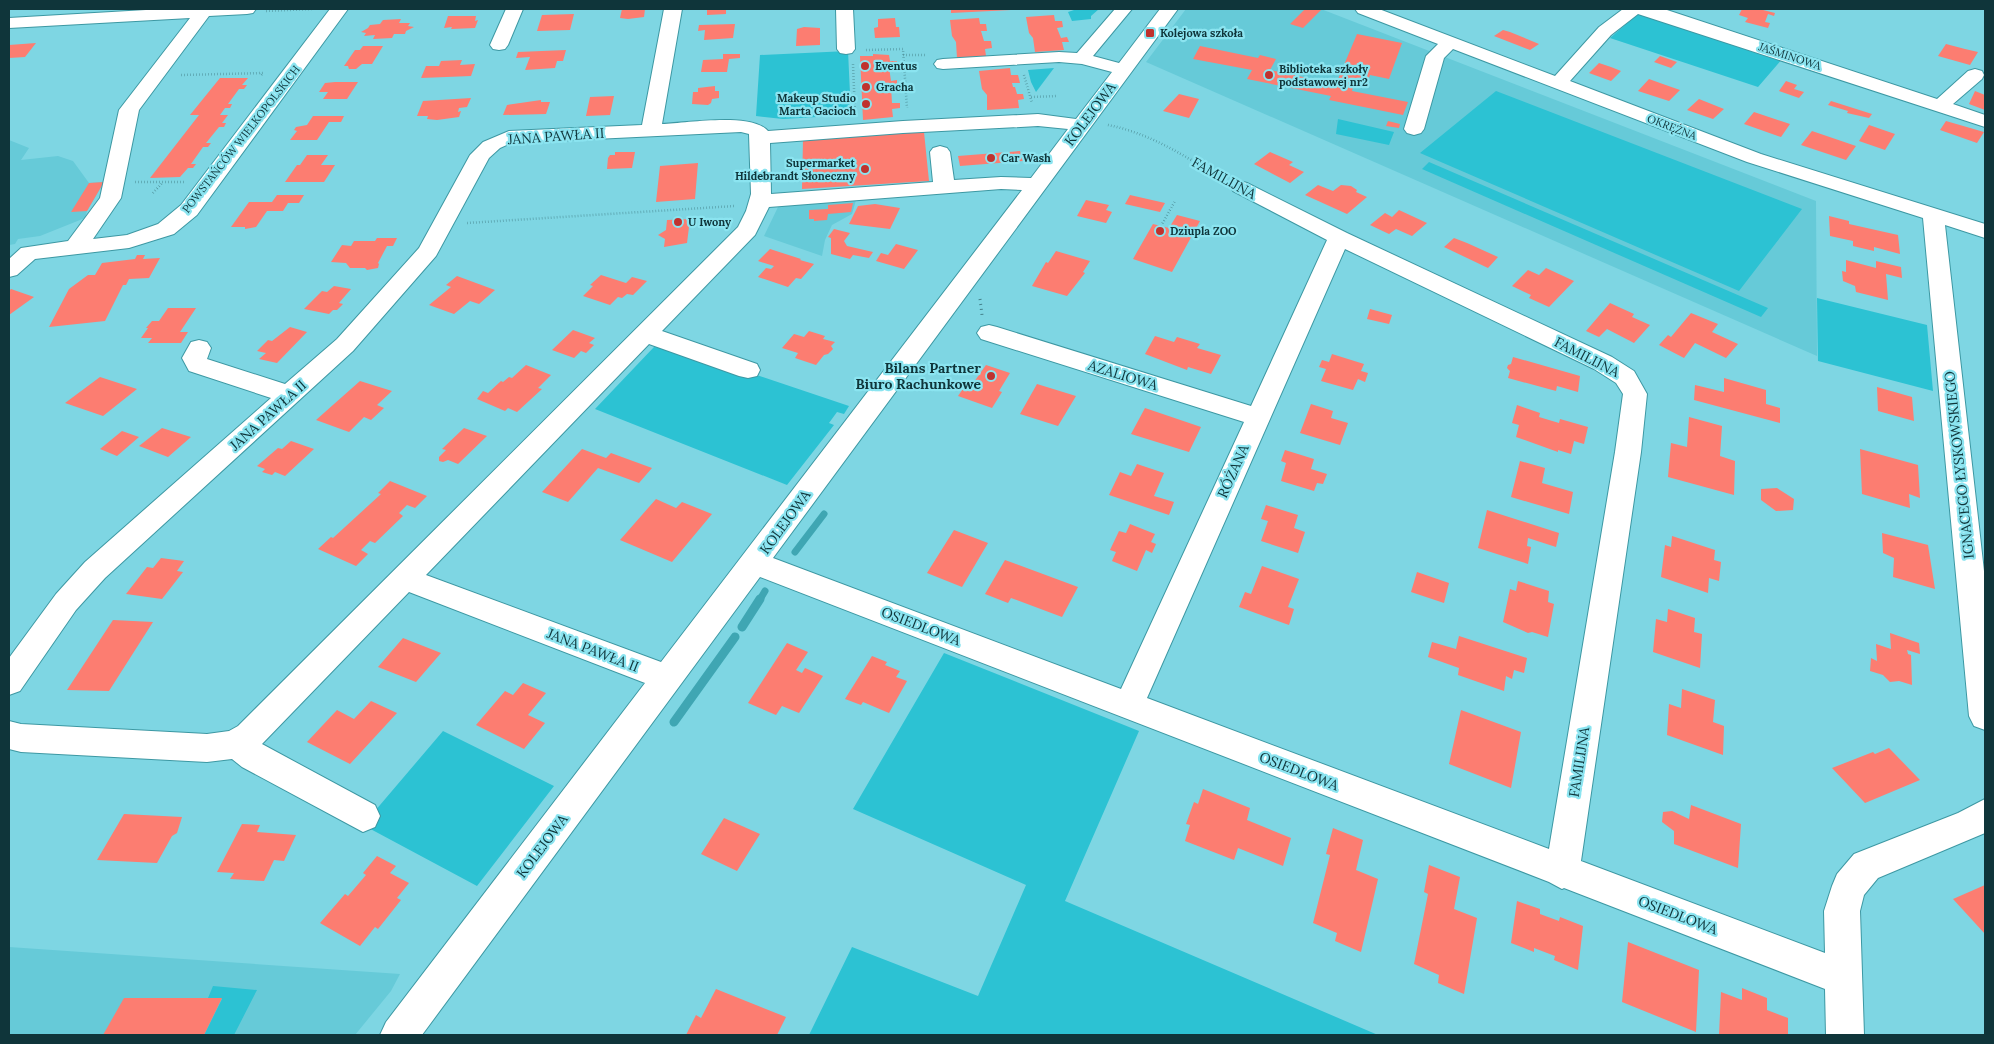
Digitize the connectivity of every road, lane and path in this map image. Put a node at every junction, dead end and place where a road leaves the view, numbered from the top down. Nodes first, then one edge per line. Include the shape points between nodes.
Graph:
1 (247, 9) edge
2 (339, 9) edge
3 (514, 9) edge
4 (673, 9) edge
5 (844, 9) edge
6 (1124, 9) edge
7 (1169, 9) edge
8 (1364, 9) edge
9 (1633, 9) edge
10 (1640, 9) edge
11 (204, 11) junction
12 (9, 23) edge
13 (1451, 42) junction
14 (499, 45) dead end
15 (854, 50) joint
16 (903, 55) junction
17 (937, 59) joint
18 (1021, 59) junction
19 (1082, 59) junction
20 (1123, 69) junction
21 (854, 74) dead end
22 (177, 75) dead end
23 (1975, 75) dead end
24 (258, 80) dead end
25 (1558, 84) junction
26 (1056, 96) dead end
27 (1031, 97) junction
28 (1940, 106) junction
29 (1033, 109) dead end
30 (907, 116) dead end
31 (855, 119) dead end
32 (1985, 120) edge
33 (1092, 124) junction
34 (1414, 129) dead end
35 (651, 130) junction
36 (760, 138) junction
37 (940, 152) dead end
38 (135, 182) dead end
39 (163, 182) junction
40 (1038, 184) junction
41 (944, 187) junction
42 (184, 188) dead end
43 (1240, 188) joint
44 (153, 192) dead end
45 (1175, 201) dead end
46 (749, 203) junction
47 (1933, 214) junction
48 (463, 224) dead end
49 (1161, 226) dead end
50 (1985, 231) edge
51 (1339, 238) junction
52 (75, 248) junction
53 (19, 254) edge
54 (9, 270) edge
55 (980, 290) dead end
56 (989, 333) joint
57 (646, 334) junction
58 (199, 348) dead end
59 (748, 370) dead end
60 (290, 395) junction
61 (1257, 418) junction
62 (755, 563) junction
63 (405, 579) junction
64 (668, 678) junction
65 (9, 682) edge
66 (1129, 705) junction
67 (1985, 716) edge
68 (9, 735) edge
69 (237, 743) junction
70 (1985, 814) edge
71 (363, 816) dead end
72 (1562, 872) junction
73 (1844, 978) junction
74 (400, 1035) edge
75 (1845, 1035) edge

1 - 11 street
2 - 52 street, POWSTAŃCÓW WIELKOPOLSKICH via 189,210 166,229 129,241
3 - 14 street
4 - 35 street
5 - 15 street
6 - 19 street
7 - 20 street, KOLEJOWA
8 - 13 street, OKRĘŻNA
9 - 25 street via 1605,31
10 - 28 street, JAŚMINOWA
11 - 12 street
11 - 52 street via 129,110 110,198
13 - 25 street, OKRĘŻNA
13 - 34 street via 1435,56
15 - 16 path via 903,49
16 - 17 path
16 - 30 path
17 - 18 street
18 - 19 street
18 - 27 path
19 - 20 street
20 - 33 street, KOLEJOWA
21 - 31 path
22 - 24 path via 263,73
23 - 28 street
25 - 47 street, OKRĘŻNA via 1754,158
26 - 27 path
27 - 29 path
28 - 32 street, JAŚMINOWA
33 - 36 street via 1038,120
33 - 40 street, KOLEJOWA
33 - 43 path, FAMILIJNA via 1132,130
35 - 36 street, JANA PAWŁA II via 742,126 756,130
35 - 60 street, JANA PAWŁA II via 509,137 487,146 428,251 345,345
36 - 46 street via 761,194
37 - 41 street
38 - 39 path
39 - 42 path via 190,182
39 - 44 path
40 - 41 street
40 - 62 street, KOLEJOWA
41 - 46 street
43 - 51 street, FAMILIJNA
45 - 49 path
46 - 48 path
46 - 57 street via 757,211 747,230
47 - 50 street, OKRĘŻNA
47 - 67 street, IGNACEGO ŁYSKOWSKIEGO
51 - 61 street, RÓŻANA
51 - 72 street, FAMILIJNA via 1603,363 1624,377 1635,394
52 - 53 street, POWSTAŃCÓW WIELKOPOLSKICH
53 - 54 street, POWSTAŃCÓW WIELKOPOLSKICH
55 - 56 path via 984,326
56 - 61 street, AZALIOWA
57 - 59 street
57 - 63 street
58 - 60 street via 194,358 198,365
60 - 65 street, JANA PAWŁA II via 95,570 66,602
61 - 66 street, RÓŻANA
62 - 64 street, KOLEJOWA
62 - 66 street, OSIEDLOWA
63 - 64 street, JANA PAWŁA II
63 - 69 street via 260,726
64 - 74 street, KOLEJOWA
66 - 72 street, OSIEDLOWA
68 - 69 street via 207,748
69 - 71 street via 253,757
70 - 73 street via 1970,824 1866,866 1849,886 1842,911
72 - 73 street, OSIEDLOWA
73 - 75 street

